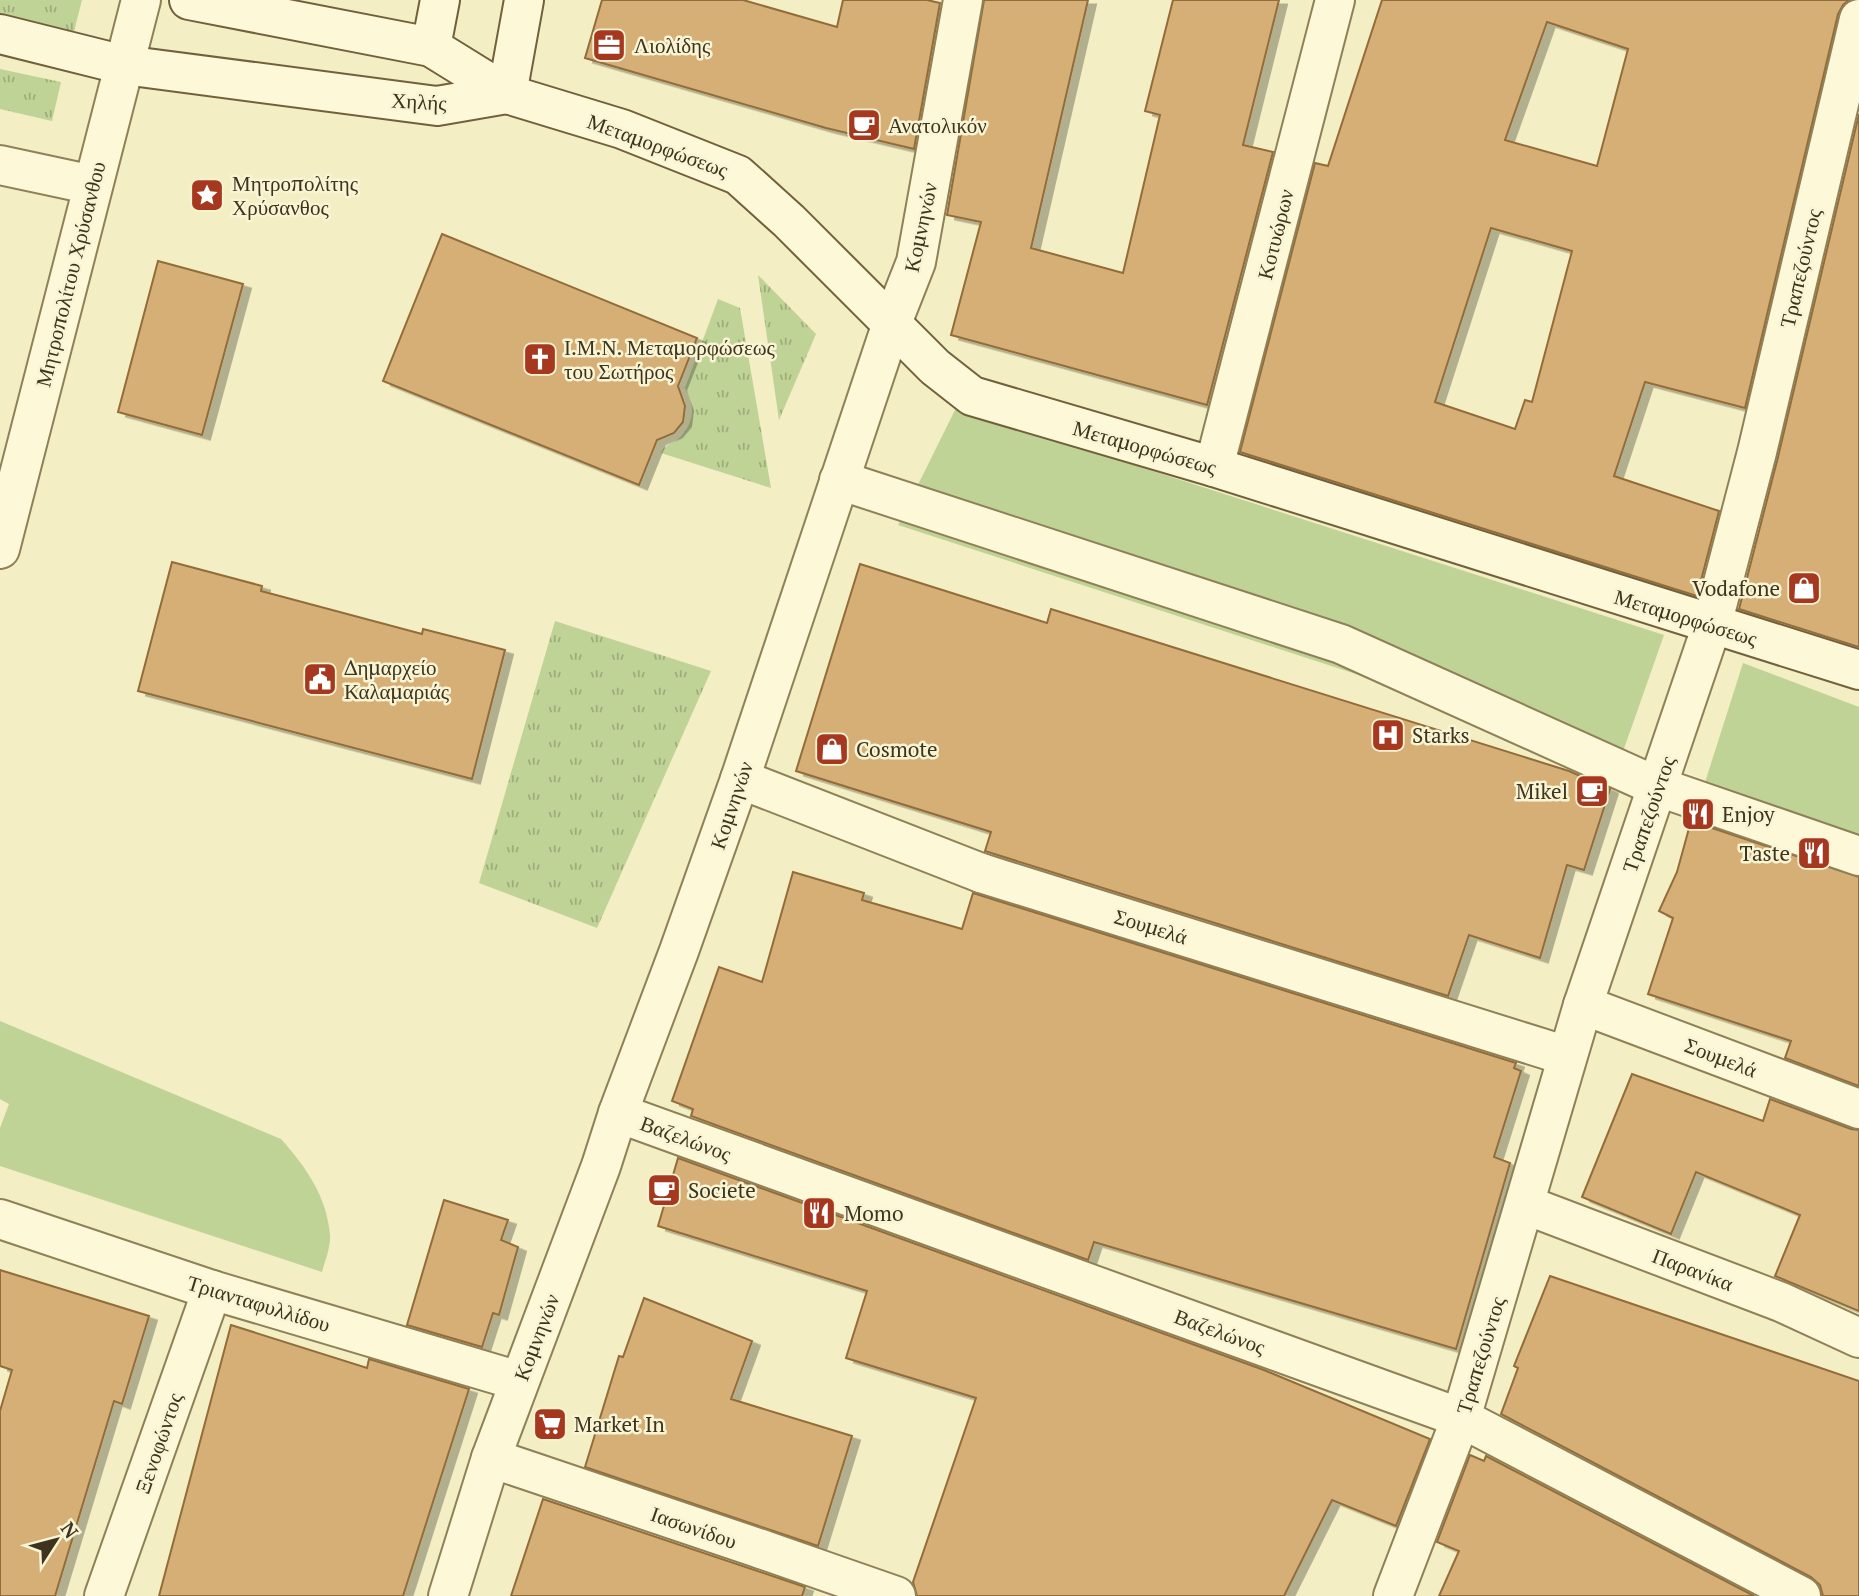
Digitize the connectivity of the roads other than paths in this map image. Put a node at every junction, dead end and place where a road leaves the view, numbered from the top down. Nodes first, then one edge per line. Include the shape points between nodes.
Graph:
1 (141, 0) edge
2 (189, 0) edge
3 (440, 0) edge
4 (524, 0) edge
5 (963, 0) edge
6 (1335, 0) edge
7 (1859, 22) edge
8 (0, 34) edge
9 (431, 47) junction
10 (124, 65) junction
11 (507, 94) junction
12 (0, 165) edge
13 (93, 185) junction
14 (892, 323) junction
15 (1214, 467) junction
16 (839, 480) junction
17 (0, 549) edge
18 (1712, 625) junction
19 (1859, 670) edge
20 (740, 779) junction
21 (1657, 786) junction
22 (1859, 856) edge
23 (1583, 1005) junction
24 (1567, 1056) junction
25 (1859, 1109) edge
26 (618, 1114) junction
27 (1526, 1205) junction
28 (0, 1219) edge
29 (212, 1290) junction
30 (1859, 1338) edge
31 (519, 1381) junction
32 (1461, 1418) junction
33 (491, 1458) junction
34 (104, 1596) edge
35 (448, 1596) edge
36 (896, 1596) edge
37 (1393, 1596) edge
38 (1801, 1596) edge

1 - 10 street, Μητροπολίτου Χρύσανθου
2 - 9 street, Χηλής
3 - 9 street
4 - 11 street
5 - 14 street, Κομνηνών via 916,262
6 - 15 street, Κοτυώρων
7 - 18 street, Τραπεζούντος
8 - 10 street, Χηλής
9 - 11 street, Χηλής
10 - 11 street, Χηλής via 437,106
10 - 13 street, Μητροπολίτου Χρύσανθου
11 - 14 street, Μεταμορφώσεως via 622,129 738,175
12 - 13 street
13 - 17 street, Μητροπολίτου Χρύσανθου
14 - 15 street, Μεταμορφώσεως via 935,367 972,396
14 - 16 street, Κομνηνών
15 - 18 street, Μεταμορφώσεως
16 - 20 street, Κομνηνών
16 - 21 street via 1341,644
18 - 19 street, Μεταμορφώσεως
18 - 21 street, Τραπεζούντος
20 - 24 street, Σουμελά via 981,873
20 - 26 street, Κομνηνών
21 - 22 street
21 - 23 street, Τραπεζούντος
23 - 24 street, Τραπεζούντος
23 - 25 street, Σουμελά
24 - 27 street, Τραπεζούντος
26 - 31 street, Κομνηνών
26 - 32 street, Βαζελώνος
27 - 30 street, Παρανίκα via 1781,1302
27 - 32 street, Τραπεζούντος
28 - 29 street, Τριανταφυλλίδου
29 - 31 street, Τριανταφυλλίδου
29 - 34 street, Ξενοφώντος
31 - 33 street, Κομνηνών
32 - 37 street, Τραπεζούντος
32 - 38 street, Βαζελώνος
33 - 35 street, Κομνηνών
33 - 36 street, Ιασωνίδου

